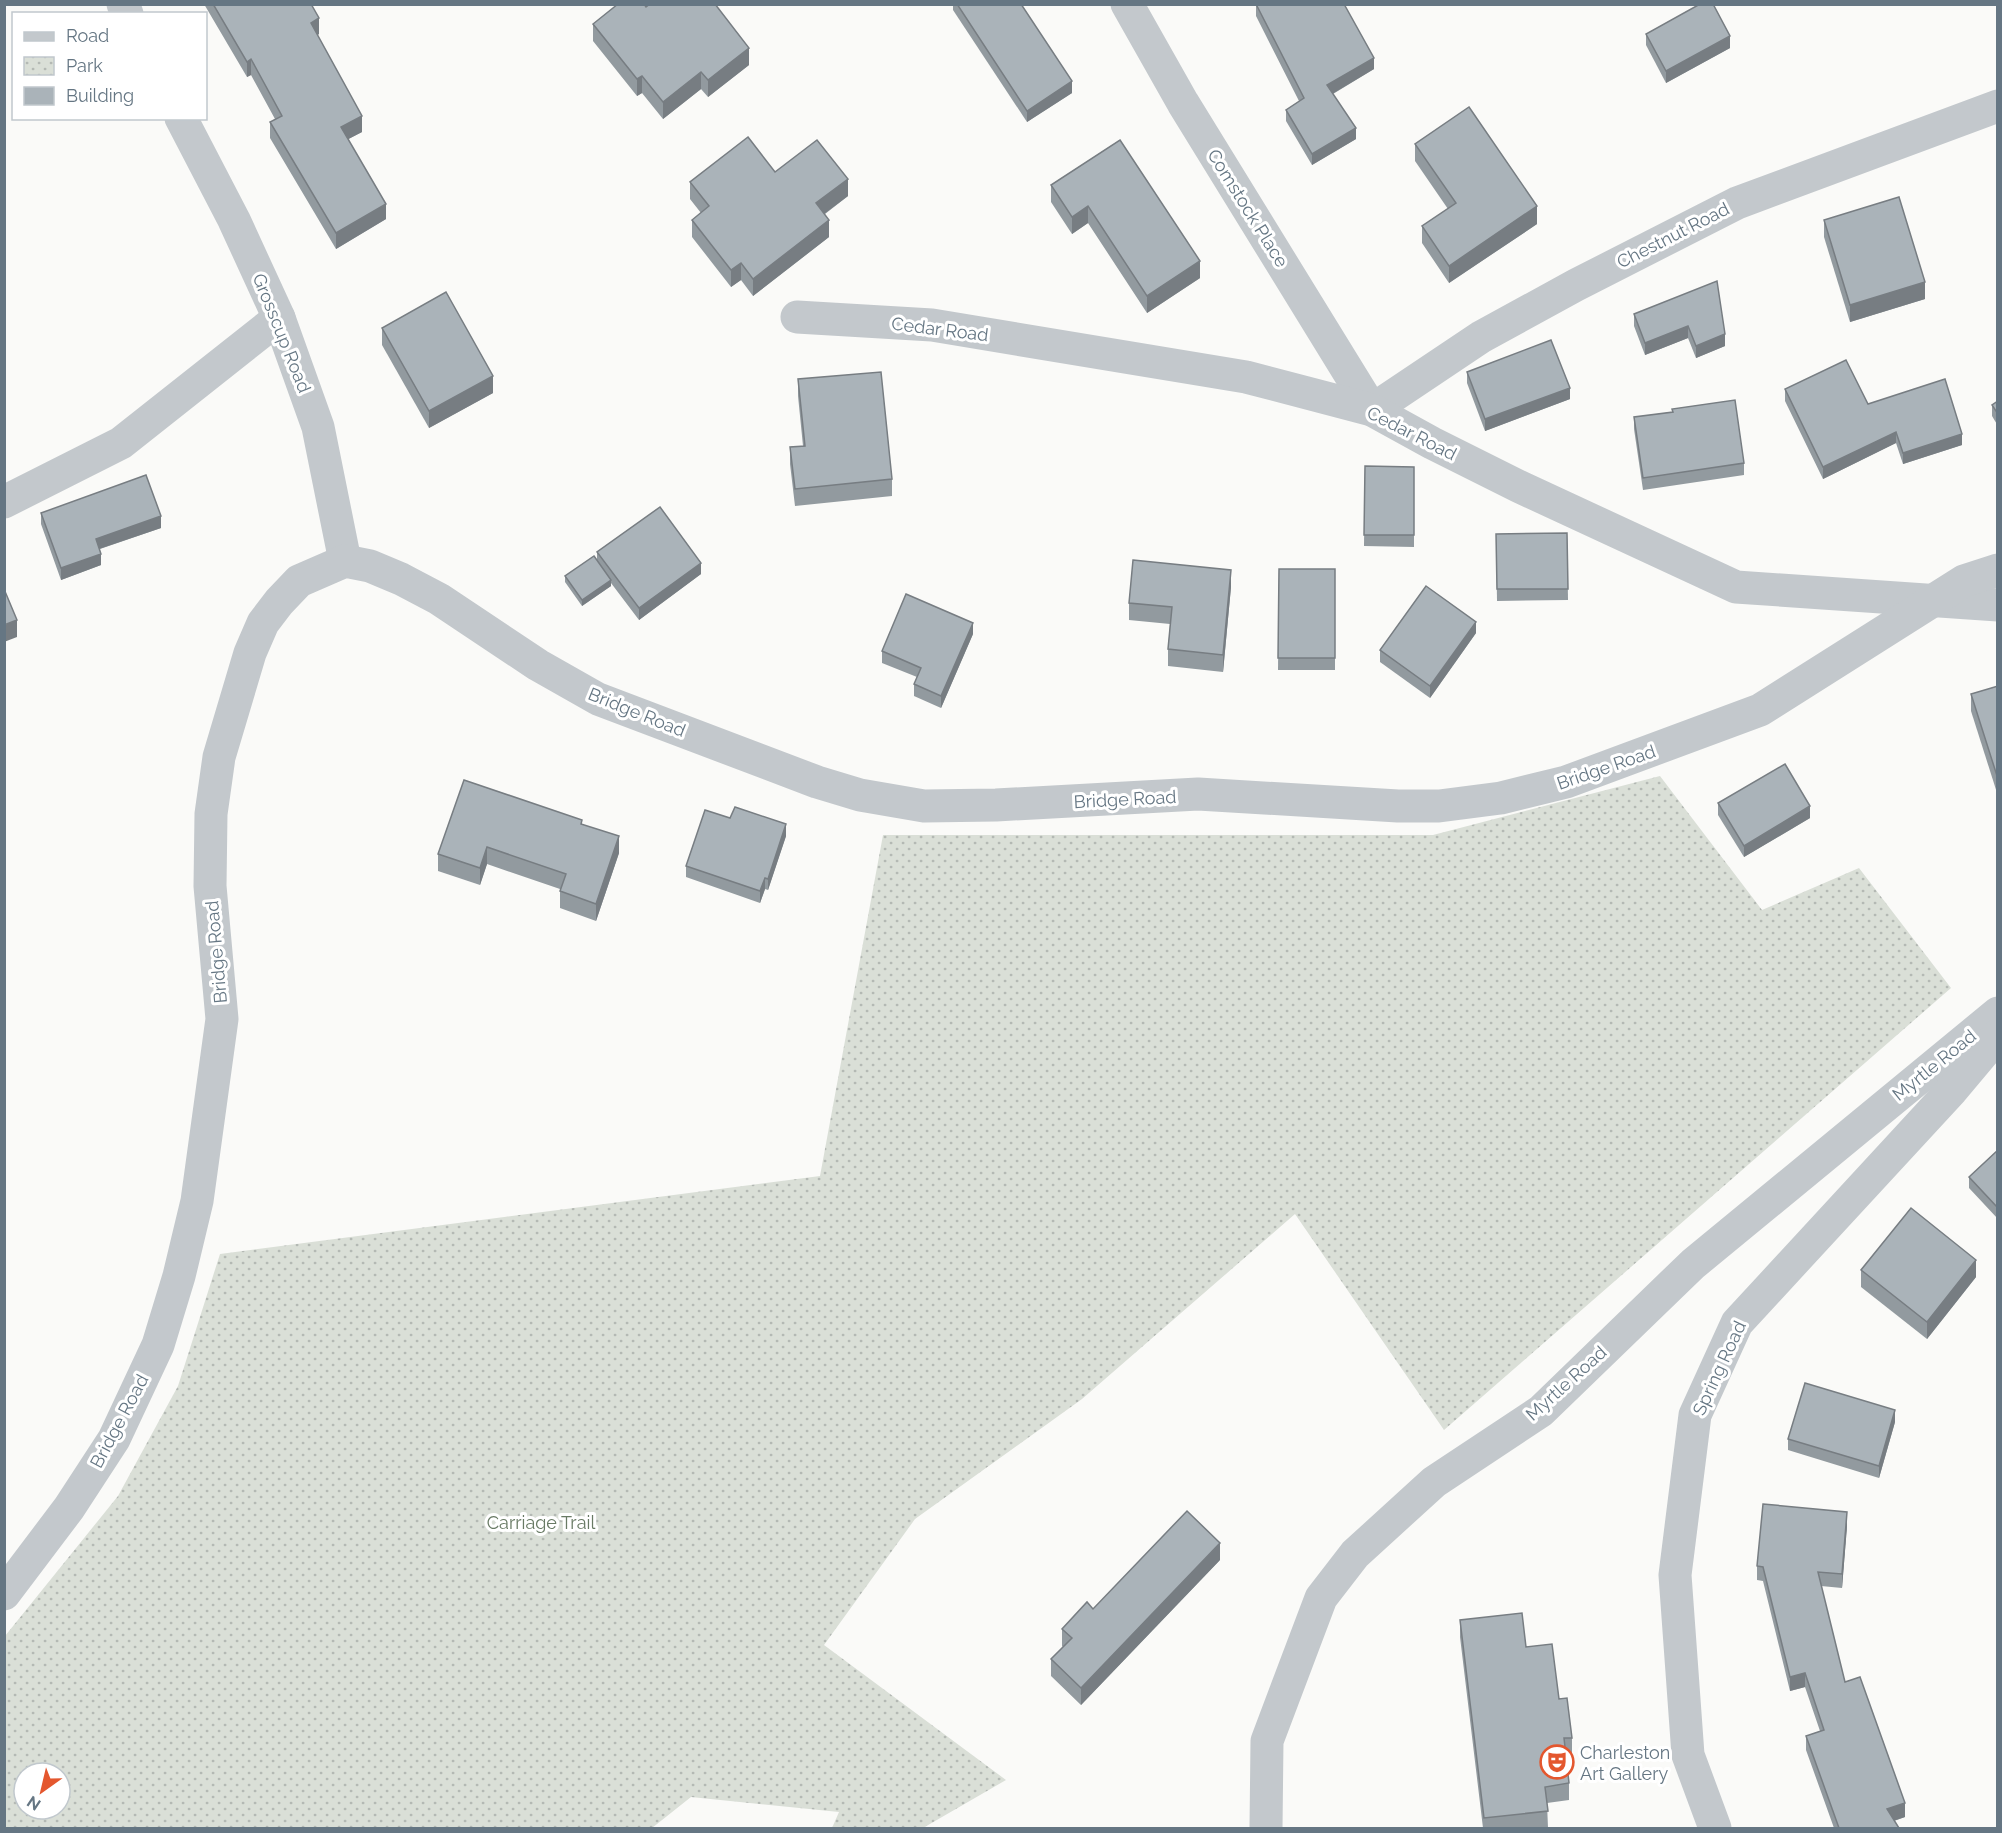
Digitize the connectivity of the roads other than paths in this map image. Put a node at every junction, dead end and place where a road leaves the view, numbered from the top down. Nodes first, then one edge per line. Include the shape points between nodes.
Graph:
1 (1127, 4) edge
2 (1998, 106) edge
3 (182, 120) edge
4 (797, 317) dead end
5 (279, 318) junction
6 (1372, 410) junction
7 (4, 502) edge
8 (345, 561) junction
9 (1998, 570) edge
10 (1935, 600) junction
11 (1998, 605) edge
12 (1998, 1013) edge
13 (1998, 1035) edge
14 (4, 1594) edge
15 (1266, 1828) edge
16 (1716, 1828) edge

1 - 6 street, Comstock Place via 1183,103
2 - 6 street, Chestnut Road via 1737,203 1481,337
3 - 5 street, Grosscup Road
4 - 6 street, Cedar Road via 932,325 1246,377
5 - 7 street via 121,443
5 - 8 street, Grosscup Road via 318,427
6 - 10 street, Cedar Road via 1518,486 1736,587
8 - 10 street, Bridge Road via 380,570 439,599 598,699 817,782 860,795 924,806 996,806 1198,794 1398,806 1439,806 1501,798 1566,782 1760,710
8 - 14 street, Bridge Road via 298,581 264,623 250,653 219,758 210,814 210,886 222,1019 197,1201 158,1345 114,1439 69,1508
9 - 10 street, Bridge Road via 1964,581
10 - 11 street
12 - 15 street, Myrtle Road via 1693,1264 1541,1411 1434,1482 1354,1554 1321,1598 1267,1741
13 - 16 street, Spring Road via 1737,1323 1695,1415 1674,1575 1688,1755

